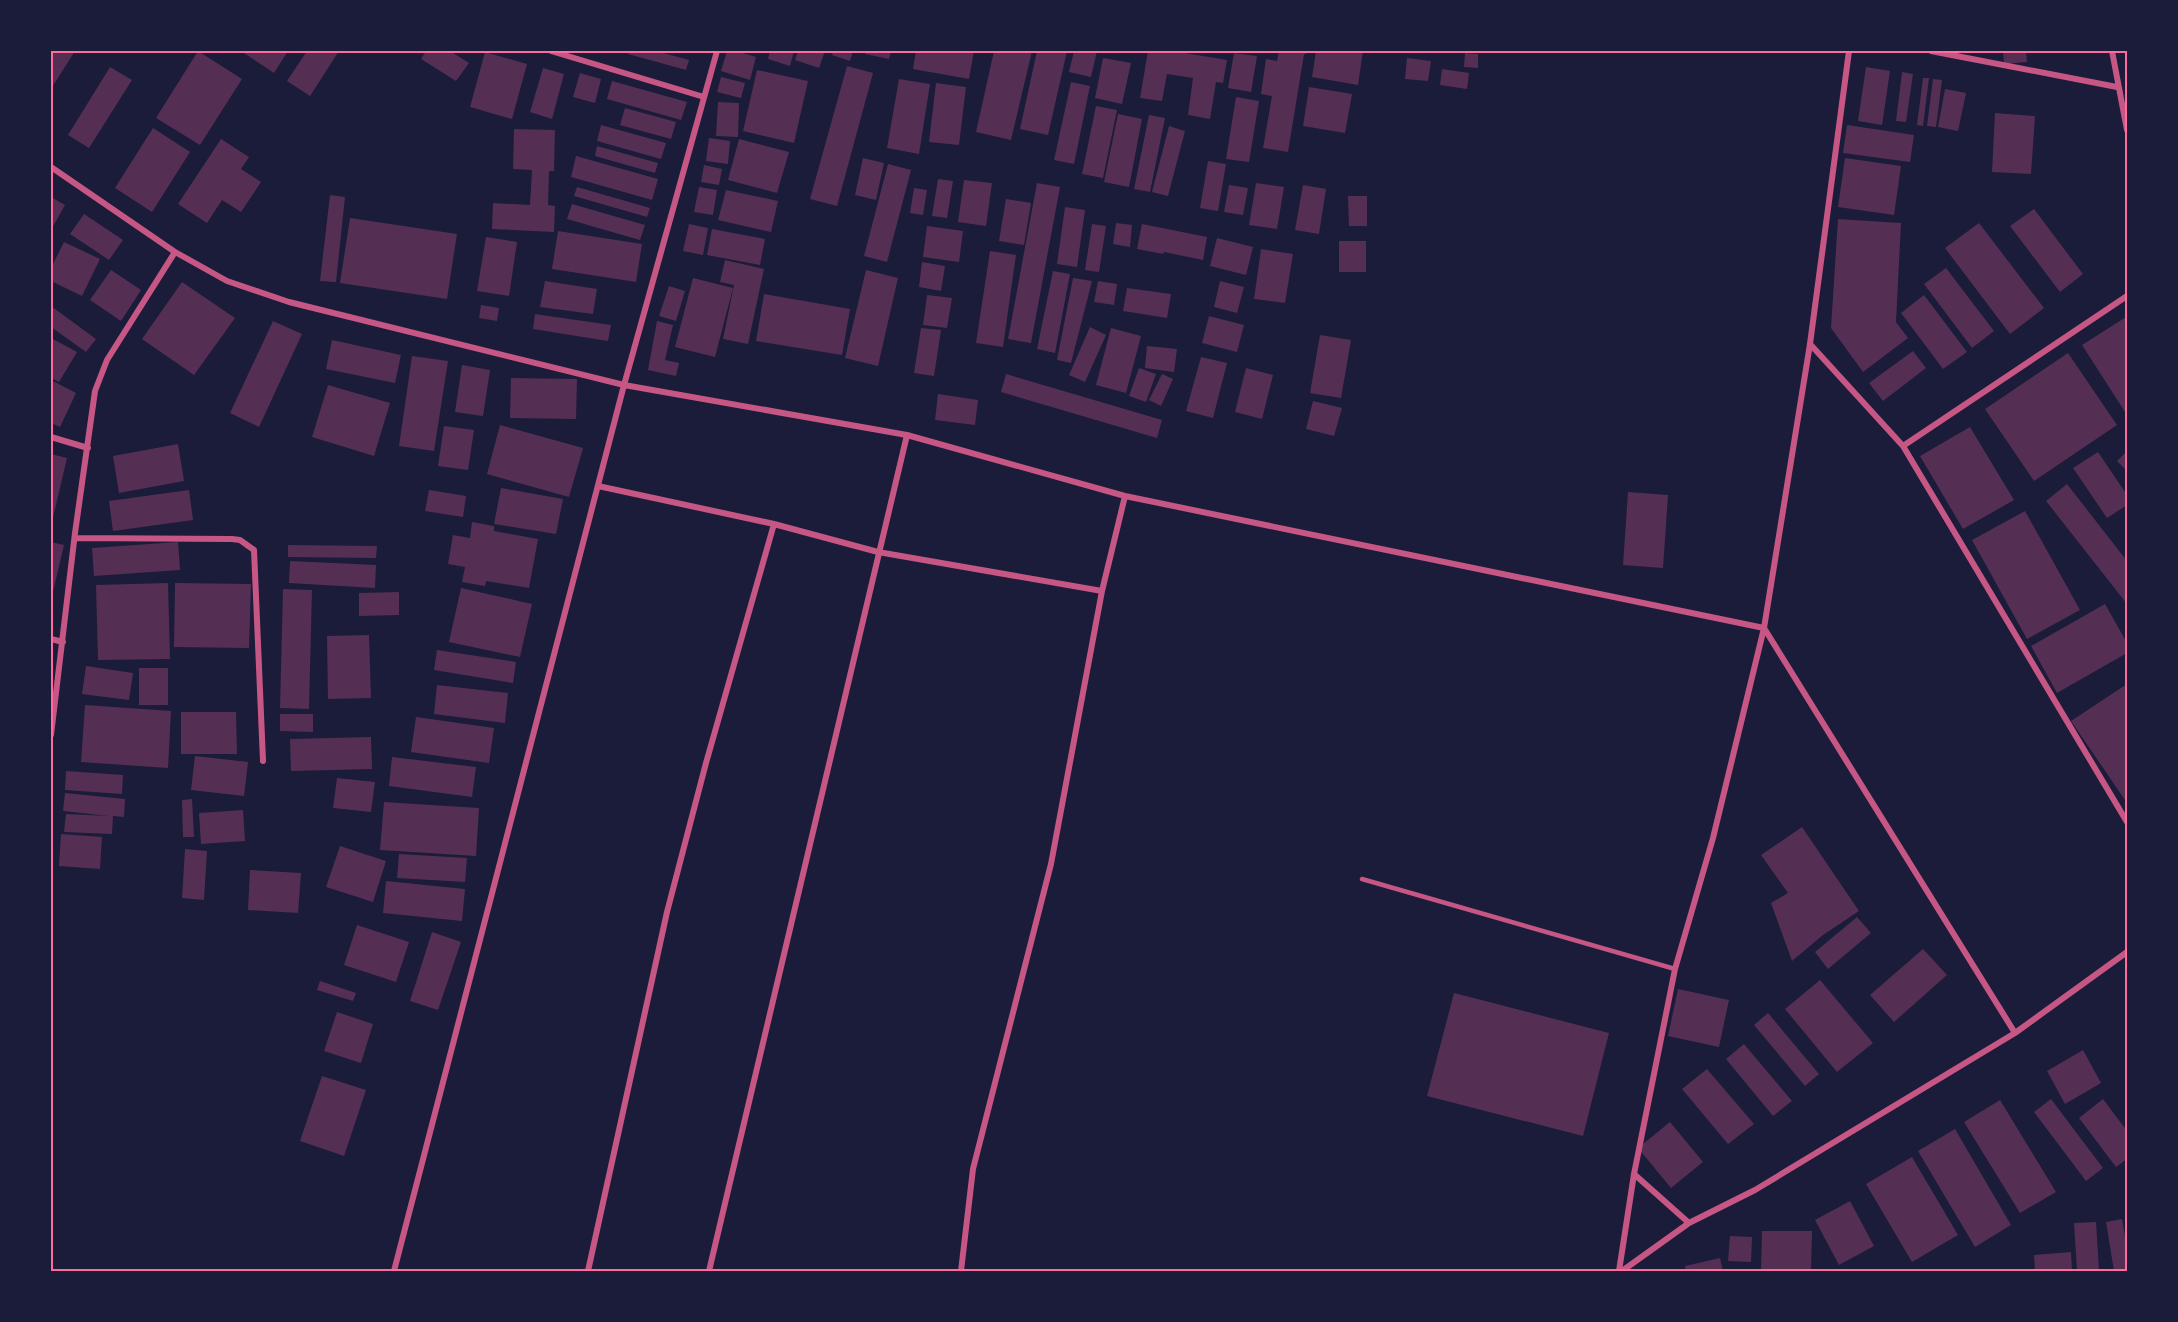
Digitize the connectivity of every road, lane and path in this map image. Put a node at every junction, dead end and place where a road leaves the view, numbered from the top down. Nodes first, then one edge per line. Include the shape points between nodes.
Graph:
1 (551, 51) edge
2 (717, 51) edge
3 (1849, 51) edge
4 (1931, 51) edge
5 (2112, 51) edge
6 (2117, 87) junction
7 (704, 97) junction
8 (2127, 130) edge
9 (51, 167) edge
10 (175, 252) junction
11 (2127, 296) edge
12 (1810, 345) junction
13 (624, 385) junction
14 (907, 435) junction
15 (51, 437) edge
16 (1903, 446) junction
17 (88, 448) junction
18 (597, 486) junction
19 (1125, 496) junction
20 (774, 524) junction
21 (75, 538) junction
22 (878, 552) junction
23 (1102, 591) junction
24 (1764, 628) junction
25 (51, 639) edge
26 (63, 642) junction
27 (51, 735) edge
28 (263, 761) dead end
29 (2127, 822) edge
30 (1362, 879) dead end
31 (2127, 951) edge
32 (1675, 969) junction
33 (2015, 1033) junction
34 (1634, 1174) junction
35 (1689, 1223) junction
36 (394, 1271) edge
37 (588, 1271) edge
38 (709, 1271) edge
39 (961, 1271) edge
40 (1621, 1271) edge

1 - 7 street
2 - 7 street
3 - 12 street
4 - 6 street
5 - 6 street
6 - 8 street
7 - 13 street
9 - 10 street
10 - 13 street via 227,281 289,302
10 - 17 street via 107,360 95,391
11 - 16 street
12 - 16 street
12 - 24 street
13 - 14 street
13 - 18 street
14 - 19 street
14 - 22 street
15 - 17 street
16 - 29 street
17 - 21 street
18 - 20 street
18 - 36 street
19 - 23 street
19 - 24 street
20 - 22 street
20 - 37 street via 668,912
21 - 26 street
21 - 28 street via 232,539 254,550
22 - 23 street
22 - 38 street
23 - 39 street via 1051,864 973,1169
24 - 32 street via 1713,838
24 - 33 street
25 - 26 street
26 - 27 street
30 - 32 lane
31 - 33 street
32 - 34 street
33 - 35 street via 1755,1190
34 - 35 street
34 - 40 street
35 - 40 street

